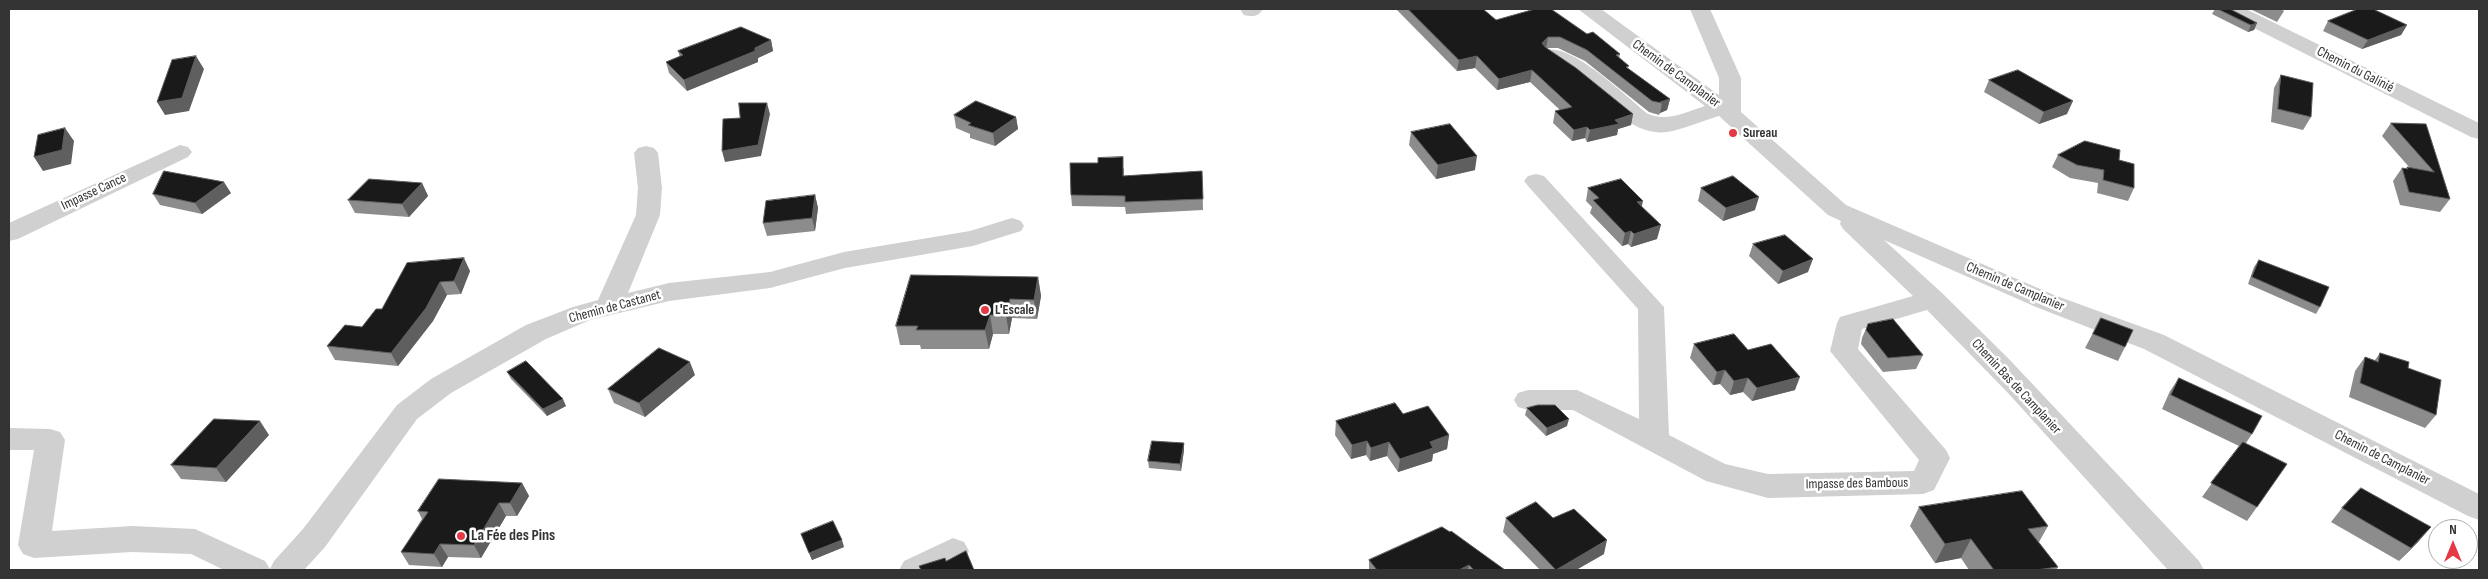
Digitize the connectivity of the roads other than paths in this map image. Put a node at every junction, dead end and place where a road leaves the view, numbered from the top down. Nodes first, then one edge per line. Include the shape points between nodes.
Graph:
1 (1588, 9) edge
2 (1700, 9) edge
3 (2231, 9) edge
4 (1553, 54) edge
5 (1726, 111) junction
6 (2479, 132) edge
7 (180, 152) dead end
8 (646, 152) dead end
9 (1536, 181) dead end
10 (1837, 210) junction
11 (1012, 226) dead end
12 (9, 234) edge
13 (1933, 299) junction
14 (609, 306) junction
15 (1528, 400) dead end
16 (9, 439) edge
17 (1654, 440) junction
18 (2479, 508) edge
19 (953, 552) dead end
20 (254, 570) edge
21 (285, 570) edge
22 (915, 570) edge
23 (2188, 570) edge

1 - 5 street, Chemin de Camplanier
2 - 5 street via 1730,78
3 - 6 street, Chemin du Galinié
4 - 5 street via 1572,64 1640,119 1654,125
5 - 10 street, Chemin de Camplanier
7 - 12 street, Impasse Cance
8 - 14 street via 650,188 648,215
9 - 17 street via 1651,307
10 - 13 street, Chemin Bas de Camplanier
10 - 18 street, Chemin de Camplanier via 2045,300 2154,342
11 - 14 street, Chemin de Castanet via 973,238 844,260 770,280 669,292
13 - 17 street, Impasse des Bambous via 1850,323 1844,351 1935,458 1923,482 1768,486 1717,473
13 - 23 street, Chemin Bas de Camplanier
14 - 21 street, Chemin de Castanet via 536,332 440,386 407,412 314,538
15 - 17 street, Impasse des Bambous via 1577,400
16 - 20 street via 50,440 34,545 132,539 195,542
19 - 22 street

